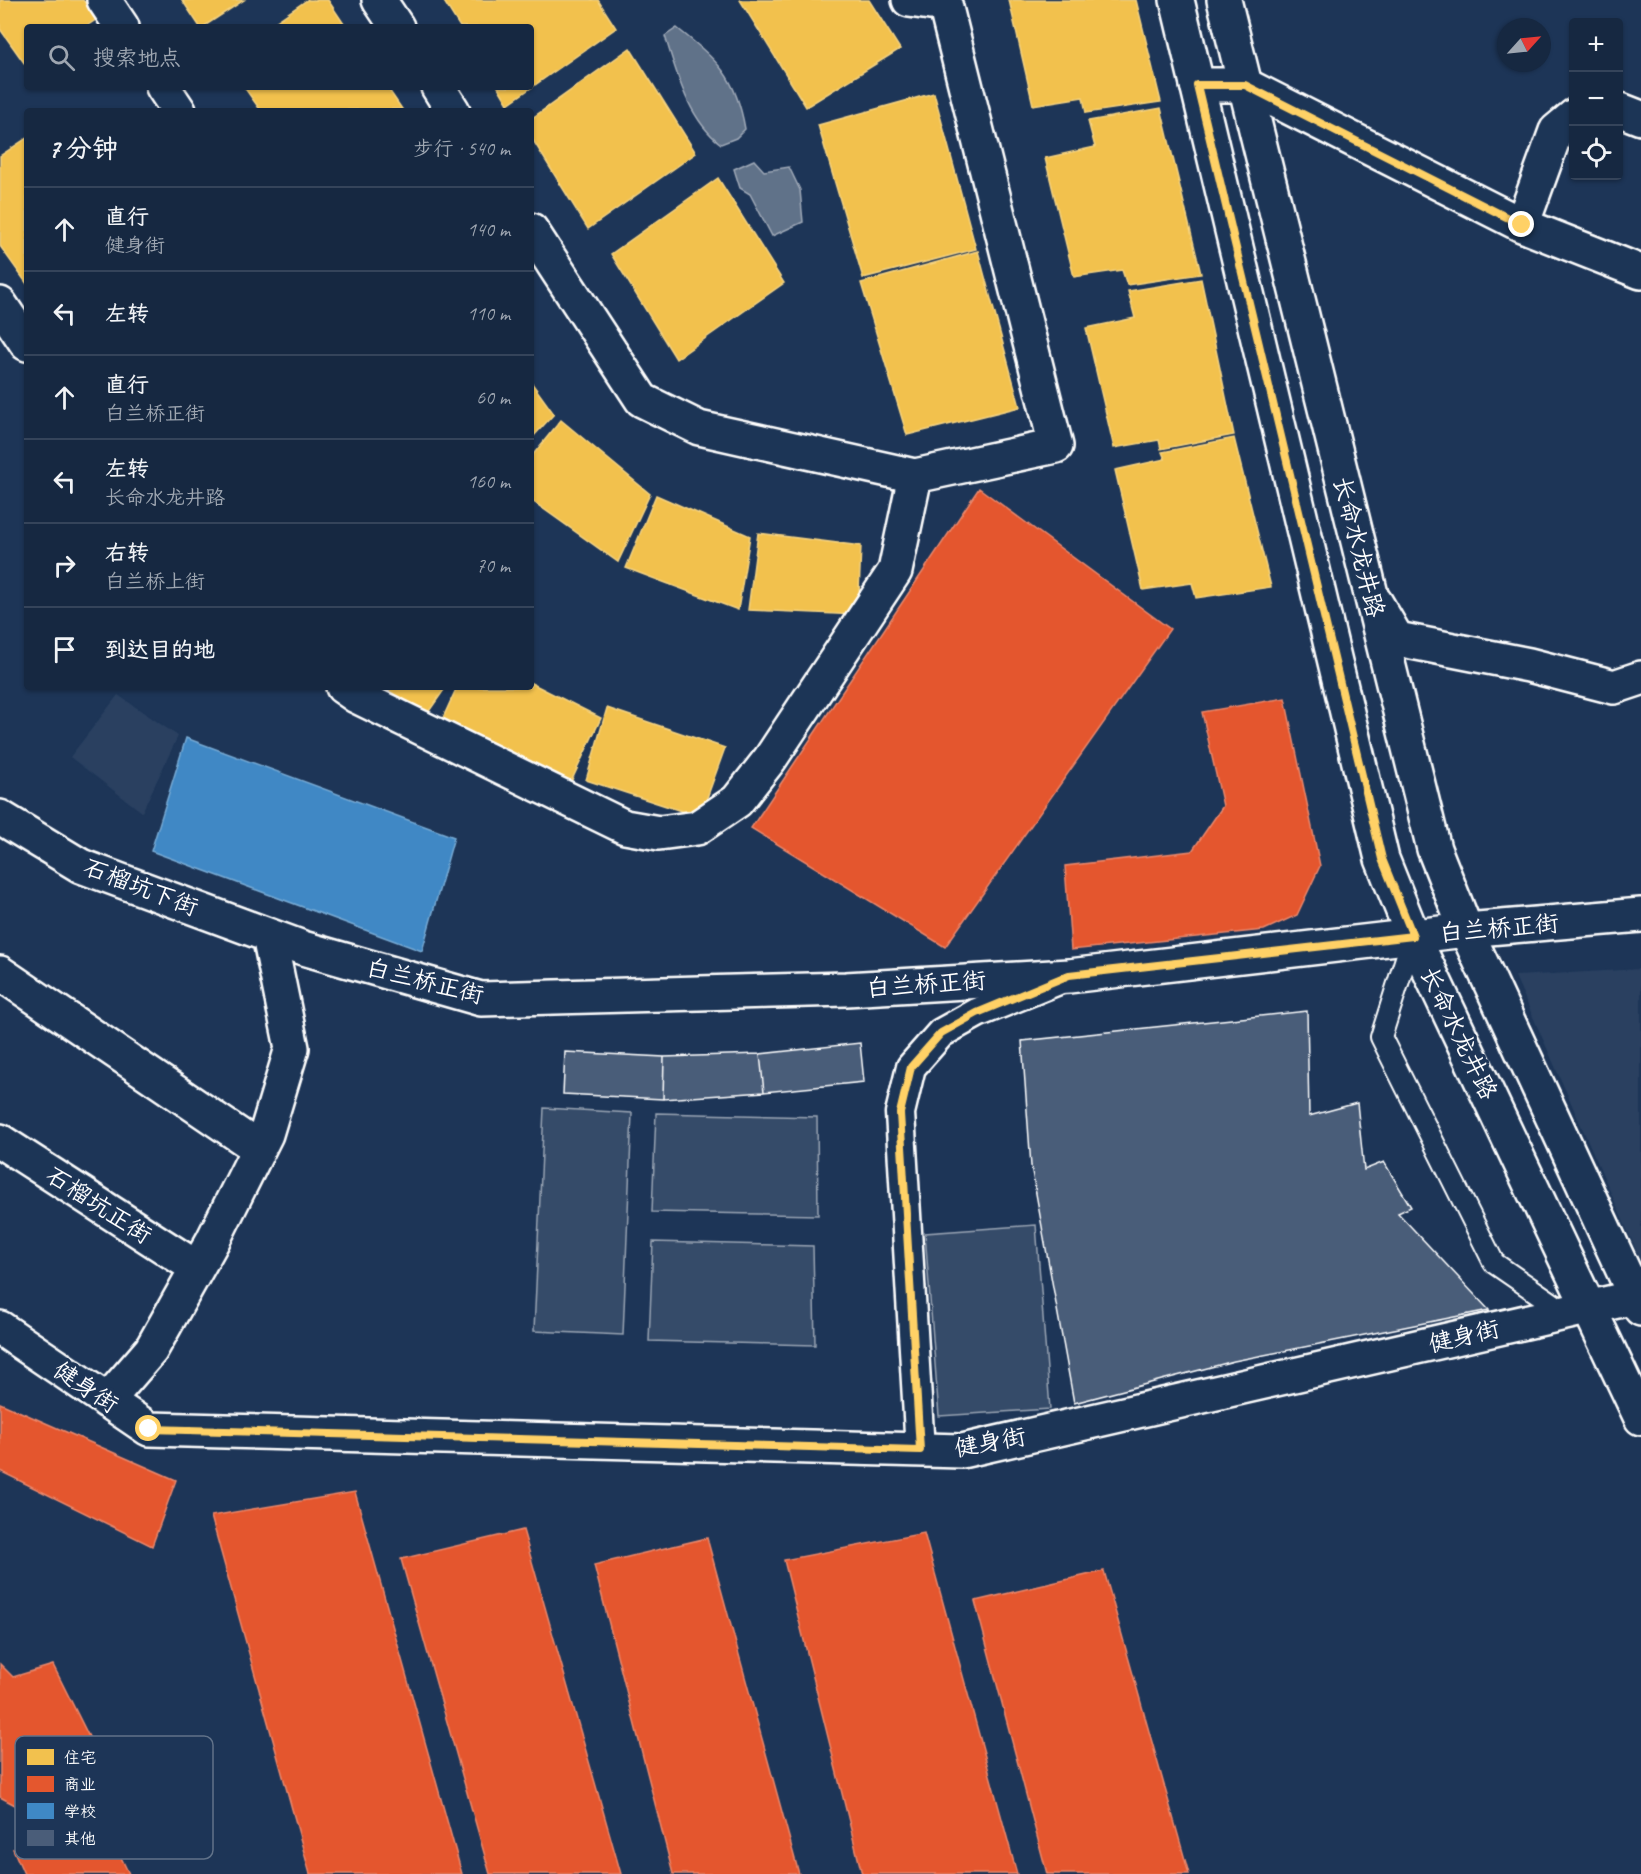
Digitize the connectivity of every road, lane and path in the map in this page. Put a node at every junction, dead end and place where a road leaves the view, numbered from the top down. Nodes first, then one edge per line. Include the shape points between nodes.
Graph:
1 (104, 0) edge
2 (379, 0) edge
3 (909, 0) edge
4 (943, 0) edge
5 (1176, 0) edge
6 (1224, 0) edge
7 (120, 24) edge
8 (395, 24) edge
9 (1197, 85) junction
10 (1245, 85) junction
11 (165, 90) edge
12 (440, 90) edge
13 (177, 108) edge
14 (451, 108) edge
15 (1623, 111) edge
16 (1641, 118) edge
17 (1569, 120) edge
18 (1522, 225) junction
19 (534, 235) edge
20 (1641, 272) edge
21 (0, 304) edge
22 (24, 340) edge
23 (915, 476) junction
24 (1371, 594) junction
25 (1641, 678) edge
26 (347, 690) edge
27 (0, 818) edge
28 (1641, 915) edge
29 (1466, 930) junction
30 (1413, 936) junction
31 (279, 939) junction
32 (0, 973) edge
33 (1069, 975) junction
34 (0, 1141) edge
35 (258, 1148) junction
36 (197, 1268) junction
37 (1638, 1303) edge
38 (1577, 1310) junction
39 (0, 1328) edge
40 (107, 1401) junction
41 (1641, 1418) edge
42 (920, 1450) junction

1 - 7 street
2 - 8 street
3 - 4 street
4 - 23 street via 1056,446
5 - 9 street, 长命水龙井路
6 - 10 street, 长命水龙井路
9 - 10 street
9 - 30 street, 长命水龙井路 via 1382,859
10 - 18 street
10 - 24 street, 长命水龙井路
11 - 13 street
12 - 14 street
15 - 16 street
17 - 18 street via 1556,131
18 - 20 street
19 - 23 street via 642,400 699,428
21 - 22 street
23 - 26 street via 895,570 770,759 737,801 697,828 658,833 625,827
24 - 25 street via 1396,639 1529,665 1614,687
24 - 29 street, 长命水龙井路 via 1434,849
27 - 31 street, 石榴坑下街 via 81,866
28 - 29 street, 白兰桥正街
29 - 30 street, 白兰桥正街
29 - 37 street, 长命水龙井路
30 - 33 street, 白兰桥正街
30 - 38 street, 长命水龙井路
30 - 38 lane via 1381,1037 1494,1263
31 - 33 street, 白兰桥正街 via 481,999 846,989
31 - 35 street via 292,1047 266,1134
32 - 35 street
33 - 42 street via 977,1013 941,1033 911,1067 900,1113
34 - 36 street, 石榴坑正街
35 - 36 street
36 - 40 street via 151,1350
37 - 38 street, 健身街
38 - 41 street, 长命水龙井路
38 - 42 street, 健身街 via 962,1451
39 - 40 street, 健身街
40 - 42 street, 健身街 via 149,1429

